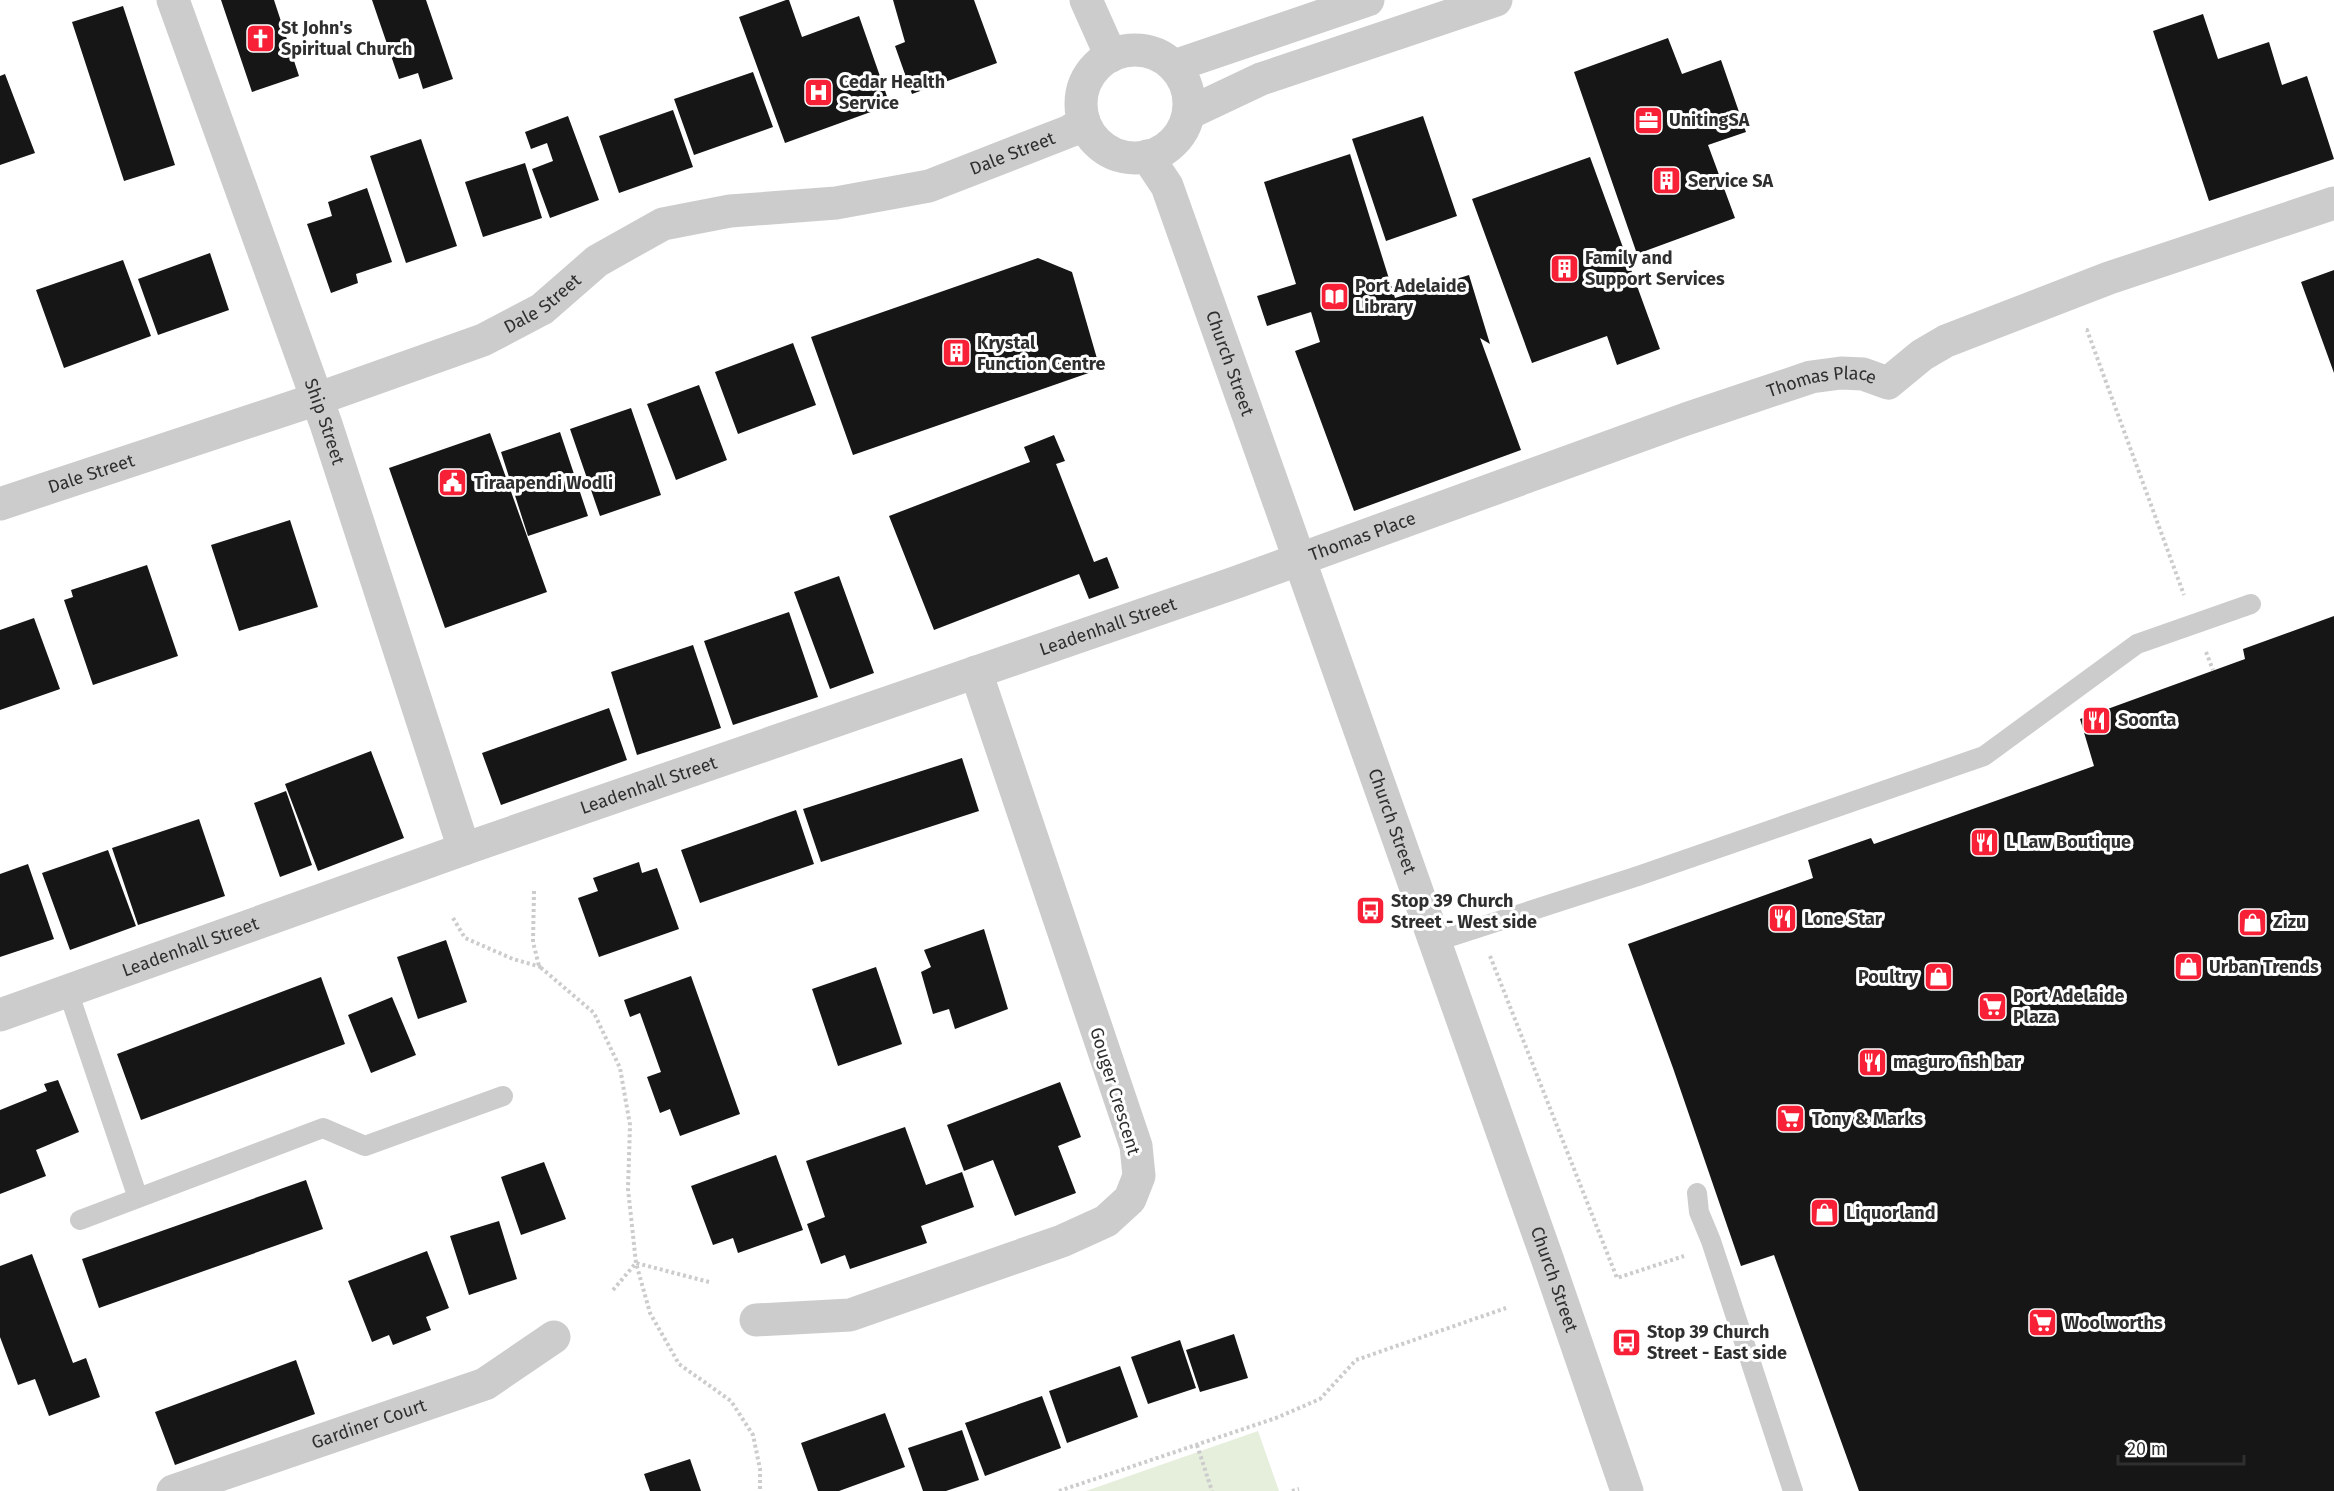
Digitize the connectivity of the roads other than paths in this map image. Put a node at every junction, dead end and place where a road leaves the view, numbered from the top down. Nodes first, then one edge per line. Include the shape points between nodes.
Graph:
1 (173, 0) edge
2 (1086, 0) edge
3 (1368, 0) edge
4 (1496, 0) edge
5 (1111, 56) junction
6 (1174, 66) junction
7 (1189, 113) junction
8 (1084, 122) junction
9 (1147, 156) junction
10 (2334, 202) edge
11 (316, 399) junction
12 (0, 504) edge
13 (1300, 558) junction
14 (2251, 604) dead end
15 (976, 672) junction
16 (464, 849) junction
17 (1434, 942) junction
18 (68, 991) junction
19 (0, 1015) edge
20 (503, 1096) dead end
21 (1697, 1192) dead end
22 (138, 1198) junction
23 (80, 1220) dead end
24 (756, 1320) dead end
25 (554, 1337) dead end
26 (173, 1491) edge
27 (1627, 1491) edge
28 (1793, 1491) edge

1 - 11 street, Ship Street
2 - 5 street
3 - 6 street
4 - 7 street via 1261,79
5 - 6 street via 1144,51
5 - 8 street via 1089,76 1081,107
6 - 7 street via 1183,80
7 - 9 street via 1175,141
8 - 9 street via 1102,147 1132,158
8 - 11 street, Dale Street via 929,186 836,203 730,210 663,224 597,261 542,309 483,340
9 - 13 street, Church Street via 1167,186
10 - 13 street, Thomas Place via 2109,278 1946,341 1888,383 1863,374 1811,377
11 - 12 street, Dale Street
11 - 16 street, Ship Street
13 - 15 street, Leadenhall Street
13 - 17 street, Church Street
14 - 17 lane via 2137,644 1984,756
15 - 16 street, Leadenhall Street
15 - 24 street, Gouger Crescent via 1136,1146 1139,1176 1130,1199 1106,1221 1062,1241 850,1315
16 - 18 street, Leadenhall Street
17 - 27 street, Church Street
18 - 19 street, Leadenhall Street
18 - 22 lane
20 - 22 lane via 365,1146 322,1128
21 - 28 lane via 1699,1212
22 - 23 lane
25 - 26 street, Gardiner Court via 485,1384

